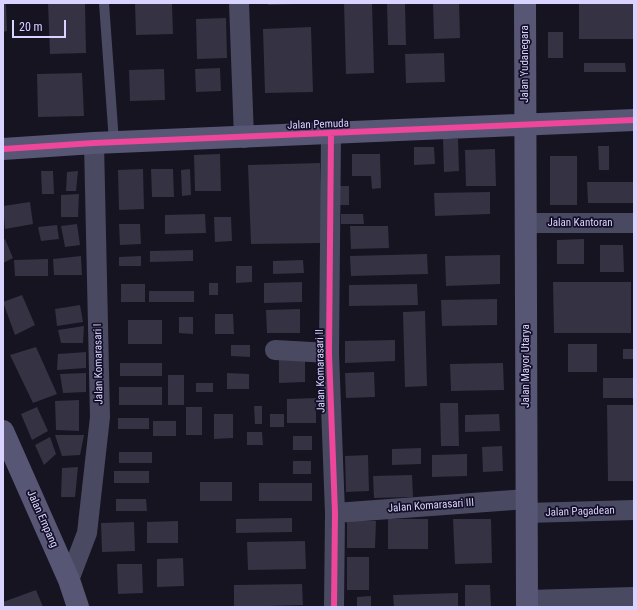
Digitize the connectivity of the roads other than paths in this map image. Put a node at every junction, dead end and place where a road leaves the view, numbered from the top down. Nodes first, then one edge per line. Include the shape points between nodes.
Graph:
1 (104, 3) edge
2 (239, 3) edge
3 (525, 3) edge
4 (634, 120) edge
5 (524, 125) junction
6 (331, 134) junction
7 (244, 138) junction
8 (104, 143) junction
9 (3, 149) edge
10 (525, 223) junction
11 (634, 223) edge
12 (275, 350) dead end
13 (329, 352) junction
14 (3, 431) edge
15 (527, 506) junction
16 (634, 510) edge
17 (335, 513) junction
18 (69, 580) junction
19 (634, 597) edge
20 (527, 604) edge
21 (72, 605) edge
22 (334, 607) edge

1 - 8 lane
2 - 7 street
3 - 5 main road, Jalan Yudanegara
4 - 5 main road, Jalan Pemuda
5 - 6 main road, Jalan Pemuda
5 - 10 main road, Jalan Mayor Utarya
6 - 7 main road, Jalan Pemuda
6 - 13 street, Jalan Komarasari II
7 - 8 main road, Jalan Pemuda
8 - 9 main road, Jalan Pemuda
8 - 18 street, Jalan Komarasari I via 100,417 87,533
10 - 11 street, Jalan Kantoran
10 - 15 main road, Jalan Mayor Utarya
12 - 13 street
13 - 17 street, Jalan Komarasari II
14 - 18 main road, Jalan Empang
15 - 16 street, Jalan Pagadean
15 - 17 street, Jalan Komarasari III
15 - 20 main road, Jalan Mayor Utarya
17 - 22 street, Jalan Komarasari II
18 - 21 main road, Jalan Empang
19 - 20 street

